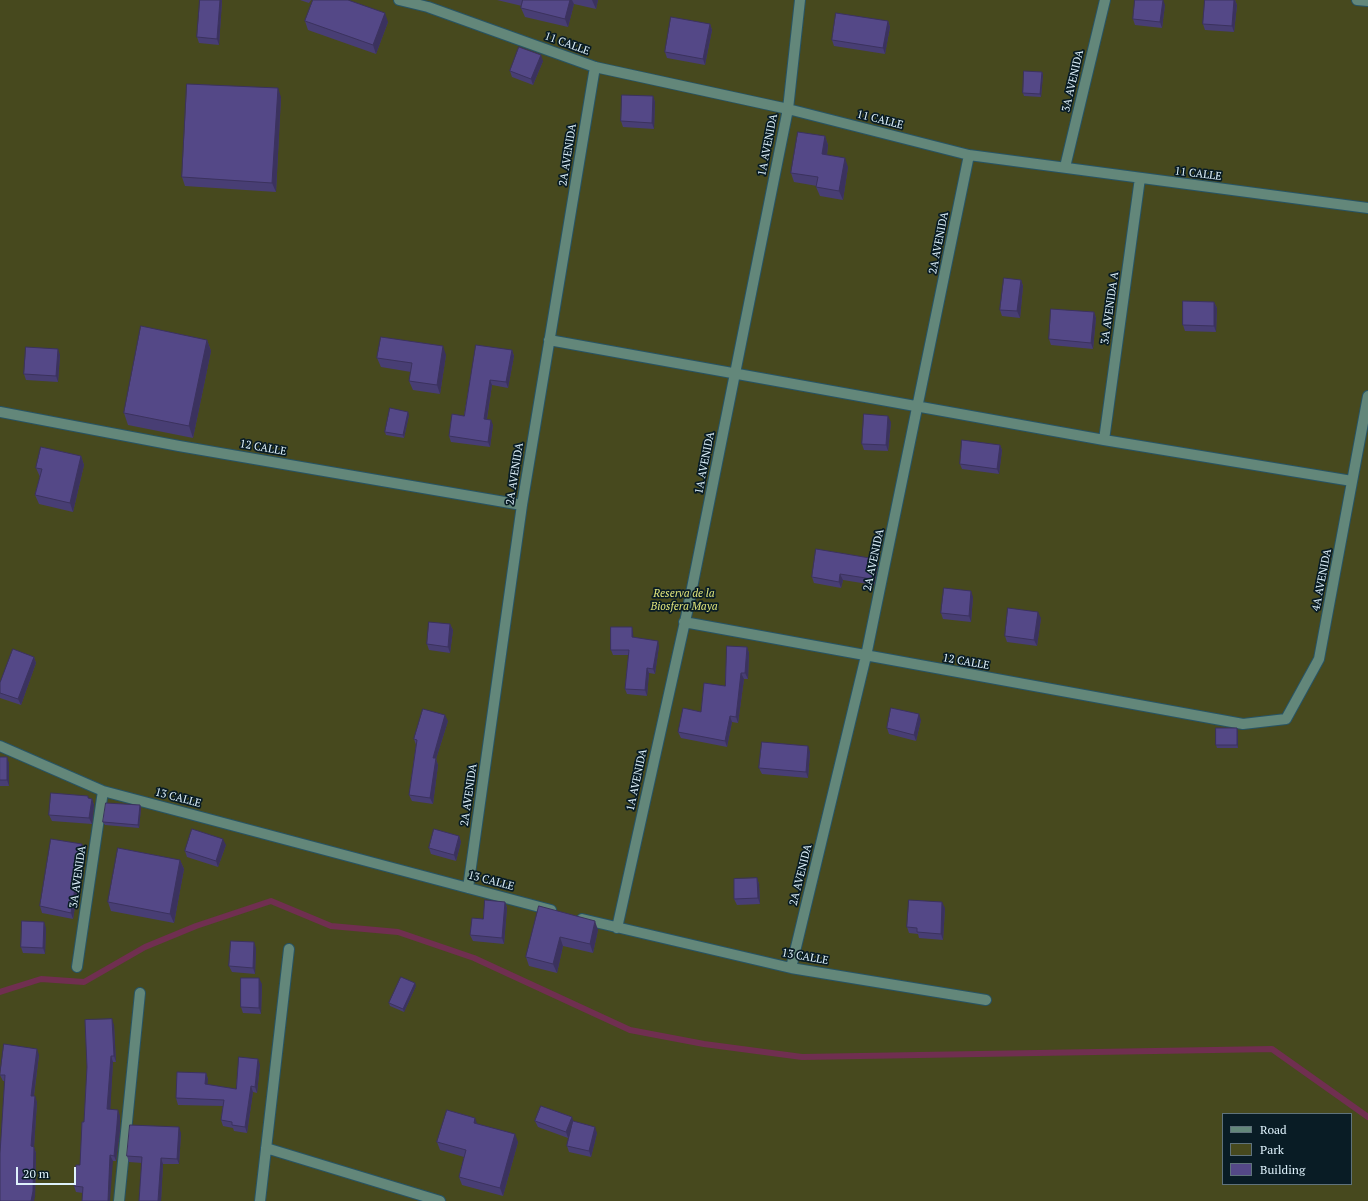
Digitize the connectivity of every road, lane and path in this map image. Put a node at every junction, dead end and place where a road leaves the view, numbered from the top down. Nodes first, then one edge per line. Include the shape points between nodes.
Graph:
1 (399, 0) edge
2 (800, 0) edge
3 (1105, 0) edge
4 (1357, 0) edge
5 (1368, 1) edge
6 (429, 4) edge
7 (595, 66) junction
8 (788, 109) junction
9 (969, 155) junction
10 (1066, 167) junction
11 (1140, 178) junction
12 (1368, 208) edge
13 (549, 340) junction
14 (735, 373) junction
15 (1368, 396) edge
16 (918, 406) junction
17 (0, 412) edge
18 (1104, 440) junction
19 (1352, 481) junction
20 (522, 505) junction
21 (684, 622) junction
22 (866, 656) junction
23 (1243, 724) joint
24 (0, 746) edge
25 (103, 791) junction
26 (468, 888) junction
27 (617, 928) junction
28 (289, 948) dead end
29 (77, 967) dead end
30 (791, 968) junction
31 (140, 993) dead end
32 (986, 1000) dead end
33 (266, 1148) junction
34 (119, 1201) edge
35 (260, 1201) edge
36 (440, 1201) edge

1 - 6 street, 11 CALLE
2 - 8 street, 1A AVENIDA
3 - 10 street, 3A AVENIDA
4 - 5 street
6 - 7 street, 11 CALLE
7 - 8 street, 11 CALLE
7 - 13 street, 2A AVENIDA
8 - 9 street, 11 CALLE
8 - 14 street, 1A AVENIDA
9 - 10 street, 11 CALLE
9 - 16 street, 2A AVENIDA
10 - 11 street, 11 CALLE
11 - 12 street, 11 CALLE
11 - 18 street, 3A AVENIDA A
13 - 14 street
13 - 20 street, 2A AVENIDA
14 - 16 street
14 - 21 street, 1A AVENIDA
15 - 19 street, 4A AVENIDA
16 - 18 street
16 - 22 street, 2A AVENIDA
17 - 20 street, 12 CALLE via 187,448
18 - 19 street
19 - 23 street, 4A AVENIDA via 1319,659 1286,719
20 - 26 street, 2A AVENIDA
21 - 22 street, 12 CALLE
21 - 27 street, 1A AVENIDA
22 - 23 street, 12 CALLE
22 - 30 street, 2A AVENIDA
24 - 25 street, 13 CALLE
25 - 26 street, 13 CALLE
25 - 29 street, 3A AVENIDA
26 - 27 street, 13 CALLE
27 - 30 street, 13 CALLE
28 - 33 street
30 - 32 street, 13 CALLE
31 - 34 street
33 - 35 street
33 - 36 street

